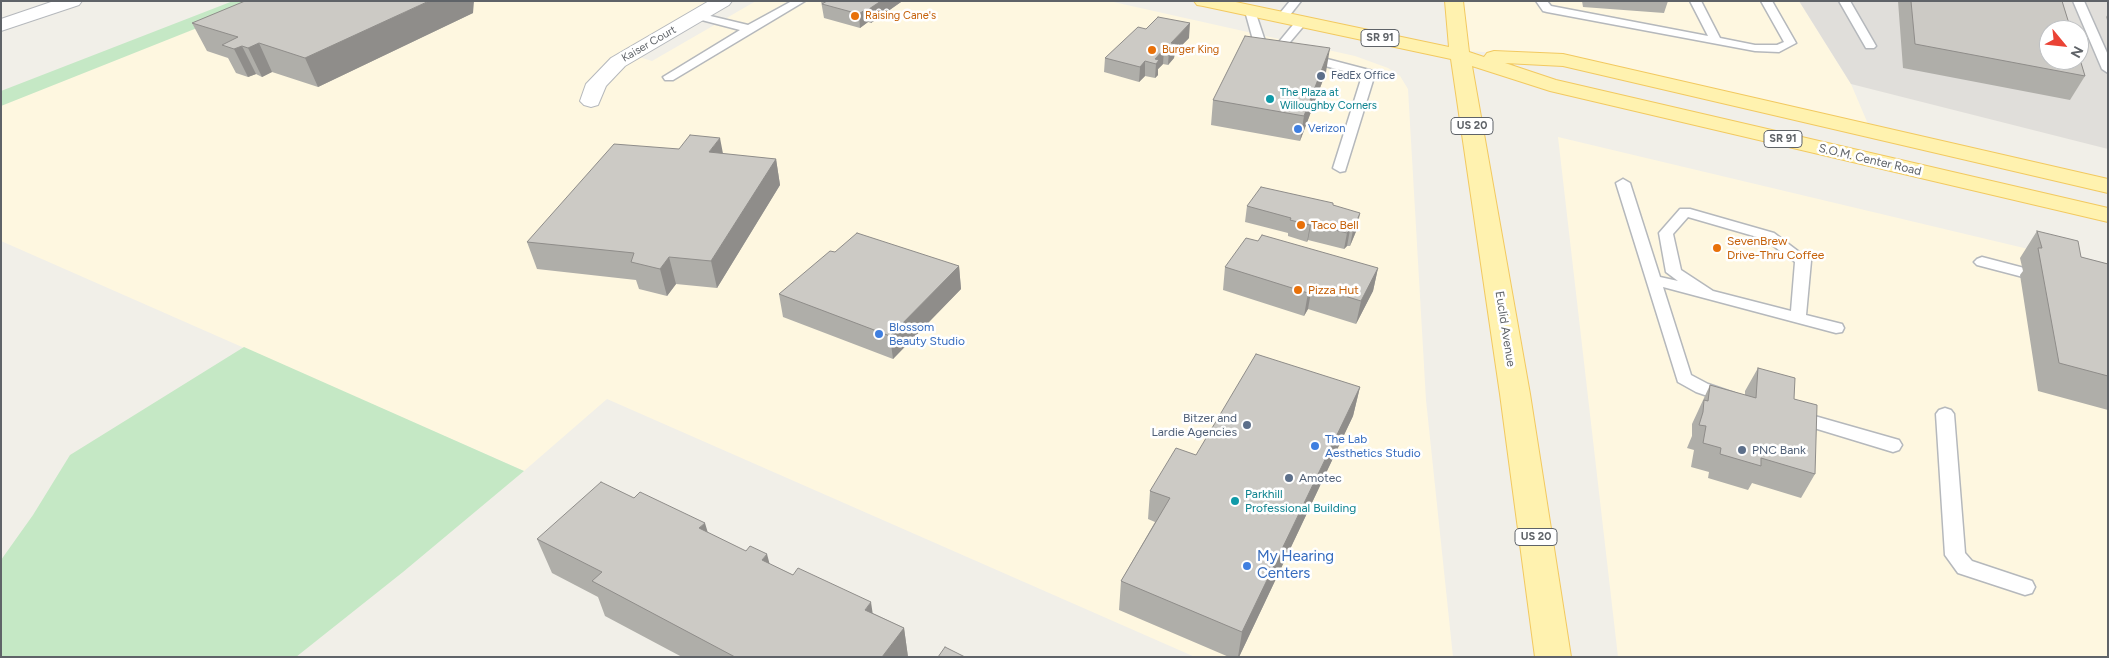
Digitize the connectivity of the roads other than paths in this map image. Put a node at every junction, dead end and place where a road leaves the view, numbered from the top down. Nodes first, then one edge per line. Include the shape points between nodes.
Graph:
1 (73, 1) edge
2 (723, 1) edge
3 (800, 1) edge
4 (1203, 1) edge
5 (1296, 1) edge
6 (1454, 1) edge
7 (1541, 1) edge
8 (1695, 1) edge
9 (1766, 1) edge
10 (1844, 1) edge
11 (2078, 1) edge
12 (1250, 11) junction
13 (698, 16) junction
14 (1291, 20) junction
15 (1, 25) edge
16 (750, 30) junction
17 (1716, 41) junction
18 (1870, 46) dead end
19 (1261, 47) edge
20 (1460, 55) junction
21 (2108, 69) edge
22 (669, 77) dead end
23 (591, 101) dead end
24 (1340, 168) dead end
25 (1623, 183) dead end
26 (2108, 186) edge
27 (2108, 215) edge
28 (1982, 262) dead end
29 (2023, 272) dead end
30 (1654, 280) junction
31 (1709, 295) junction
32 (1798, 318) junction
33 (1836, 328) dead end
34 (1745, 402) edge
35 (1782, 413) edge
36 (1945, 414) dead end
37 (1893, 445) dead end
38 (2025, 588) dead end
39 (1553, 657) edge

1 - 15 street
2 - 13 street, Kaiser Court
3 - 16 lane
4 - 12 main road, S.O.M. Center Road / SR 91
5 - 14 lane
6 - 20 main road, Euclid Avenue / US 20
7 - 17 lane via 1547,9
8 - 17 lane
9 - 17 lane via 1790,44 1779,50
10 - 18 lane
11 - 21 lane
12 - 14 main road, S.O.M. Center Road / SR 91
12 - 19 lane
13 - 16 lane
13 - 23 street, Kaiser Court via 618,62 596,84
14 - 20 main road, S.O.M. Center Road / SR 91
14 - 24 lane via 1278,50 1369,74
16 - 22 lane
20 - 26 main road, S.O.M. Center Road / SR 91 via 1563,60
20 - 27 main road, S.O.M. Center Road / SR 91 via 1550,85
20 - 39 main road, Euclid Avenue / US 20 via 1515,394
25 - 30 lane
28 - 29 lane
30 - 31 lane
30 - 34 lane via 1684,378 1702,388
31 - 32 lane
31 - 32 lane via 1674,272 1666,233 1685,212 1769,236 1802,260
32 - 33 lane
35 - 37 lane
36 - 38 lane via 1955,555 1965,567

